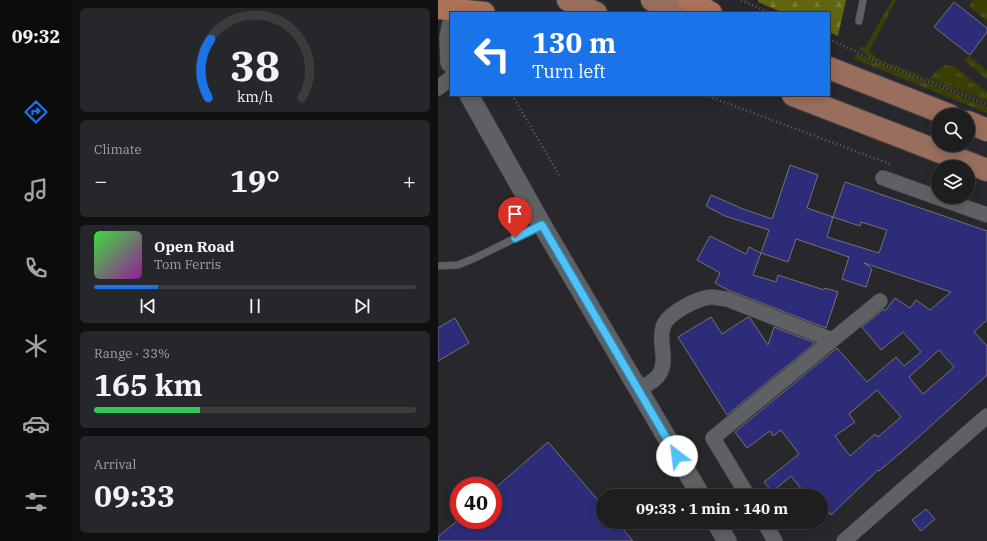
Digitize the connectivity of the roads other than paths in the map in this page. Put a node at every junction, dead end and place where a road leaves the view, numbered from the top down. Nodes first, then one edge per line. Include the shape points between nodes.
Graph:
1 (568, 0) edge
2 (652, 0) edge
3 (689, 0) edge
4 (862, 0) edge
5 (438, 8) edge
6 (594, 12) edge
7 (683, 12) edge
8 (709, 12) edge
9 (450, 13) edge
10 (859, 21) dead end
11 (450, 34) edge
12 (438, 49) edge
13 (450, 58) edge
14 (450, 67) edge
15 (830, 68) edge
16 (450, 70) edge
17 (438, 88) edge
18 (470, 96) edge
19 (796, 96) edge
20 (931, 108) edge
21 (975, 125) edge
22 (987, 130) edge
23 (987, 170) edge
24 (883, 178) dead end
25 (987, 215) edge
26 (542, 225) junction
27 (438, 266) edge
28 (880, 301) dead end
29 (832, 340) junction
30 (638, 390) junction
31 (987, 416) edge
32 (696, 489) edge
33 (744, 489) edge
34 (720, 529) edge
35 (768, 529) edge
36 (727, 541) edge
37 (775, 541) edge
38 (844, 541) edge

1 - 6 main road
2 - 7 main road
3 - 8 highway
4 - 10 lane
5 - 9 highway
11 - 13 street
12 - 14 street
15 - 20 main road
16 - 17 street
18 - 26 street
19 - 23 main road
21 - 22 main road
24 - 25 street
26 - 27 lane via 458,265
26 - 30 street
28 - 29 street
29 - 30 street via 727,299 701,299 678,310 667,319 663,326 660,373 657,378
29 - 33 street via 714,438
30 - 32 street
31 - 38 street
34 - 36 street
35 - 37 street

